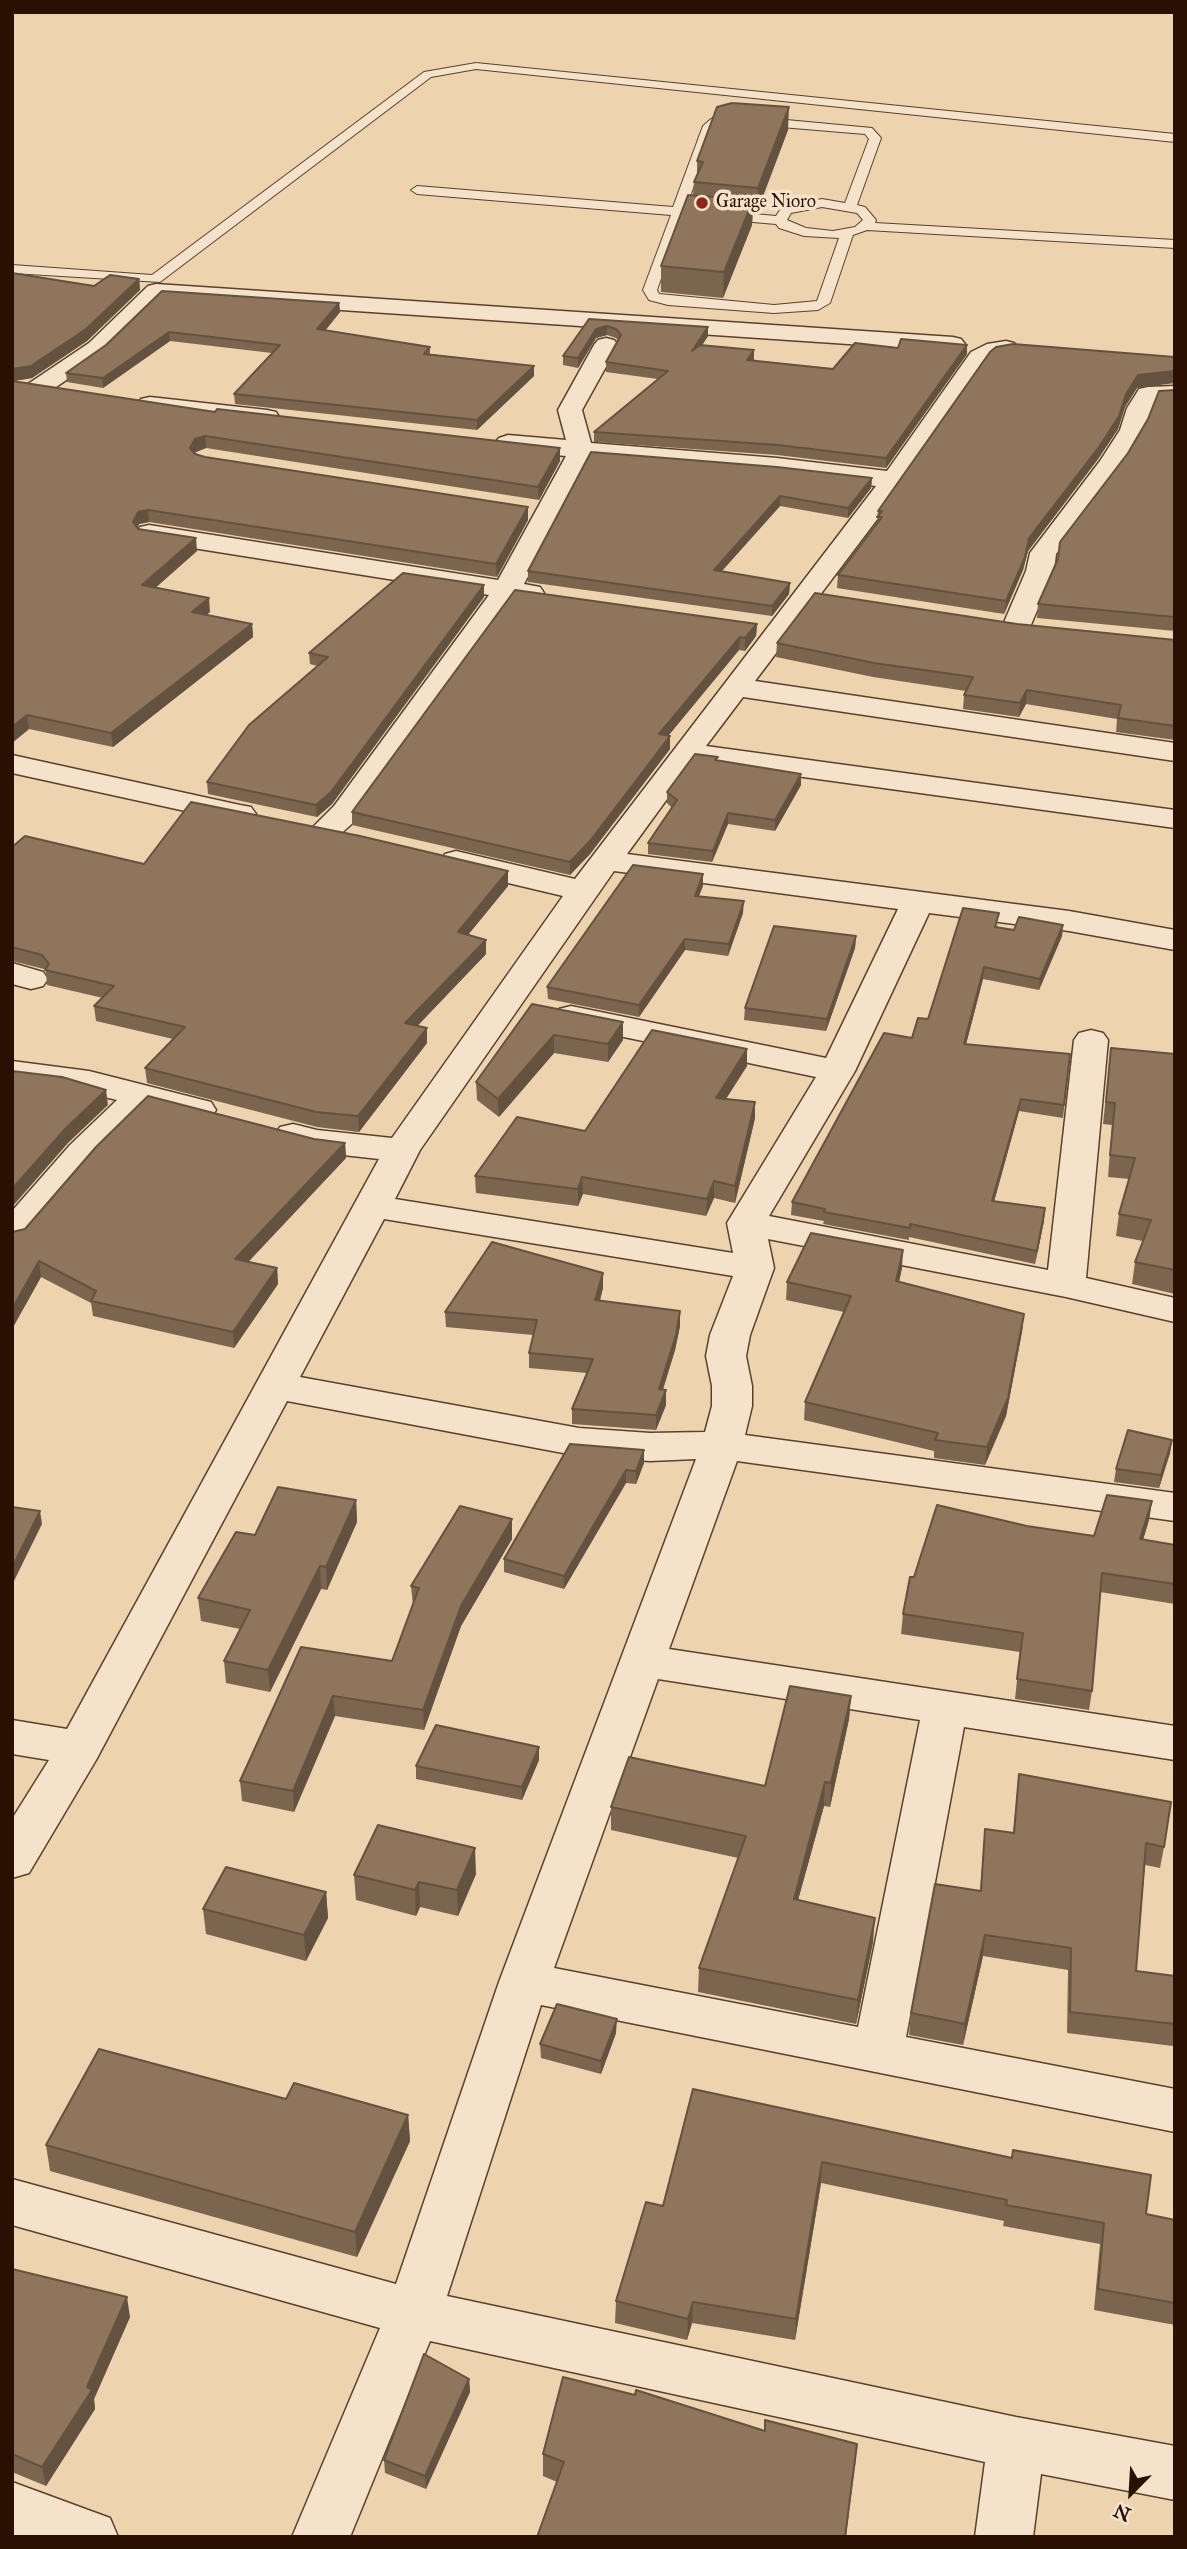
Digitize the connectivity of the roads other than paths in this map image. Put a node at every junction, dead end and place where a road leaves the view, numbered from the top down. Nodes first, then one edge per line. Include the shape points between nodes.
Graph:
1 (1175, 138) edge
2 (436, 179) dead end
3 (418, 190) dead end
4 (680, 207) junction
5 (850, 207) junction
6 (783, 215) junction
7 (868, 220) junction
8 (847, 233) junction
9 (1175, 233) edge
10 (1175, 244) edge
11 (12, 269) edge
12 (606, 345) dead end
13 (24, 387) edge
14 (1175, 393) edge
15 (76, 394) edge
16 (129, 401) edge
17 (285, 419) edge
18 (486, 441) edge
19 (581, 451) junction
20 (894, 480) junction
21 (519, 508) edge
22 (546, 512) junction
23 (149, 533) edge
24 (507, 590) junction
25 (562, 597) edge
26 (1017, 626) edge
27 (736, 687) junction
28 (686, 752) junction
29 (1175, 752) edge
30 (12, 764) edge
31 (1175, 819) edge
32 (296, 827) junction
33 (361, 839) edge
34 (426, 855) edge
35 (607, 861) junction
36 (583, 891) junction
37 (917, 903) junction
38 (1175, 940) edge
39 (505, 1003) junction
40 (1091, 1040) dead end
41 (837, 1071) junction
42 (12, 1072) edge
43 (142, 1095) junction
44 (402, 1150) junction
45 (371, 1206) junction
46 (746, 1223) junction
47 (12, 1234) edge
48 (755, 1268) junction
49 (1066, 1285) junction
50 (1175, 1310) edge
51 (276, 1386) junction
52 (722, 1445) junction
53 (1175, 1507) edge
54 (642, 1661) junction
55 (945, 1707) junction
56 (12, 1737) edge
57 (1175, 1742) edge
58 (80, 1748) junction
59 (12, 1860) edge
60 (524, 1982) junction
61 (878, 2052) junction
62 (1175, 2111) edge
63 (12, 2203) edge
64 (414, 2313) junction
65 (1016, 2443) junction
66 (1175, 2473) edge
67 (12, 2509) edge
68 (89, 2537) edge
69 (321, 2537) edge
70 (1004, 2537) edge

1 - 11 lane via 476,66 428,74 155,279
2 - 4 lane
3 - 4 lane
4 - 5 lane via 709,126 733,119 868,131 875,138
4 - 6 lane
4 - 8 lane via 650,290 654,297 668,302 798,310 822,303
5 - 6 lane via 814,204
5 - 7 lane
6 - 8 lane via 784,225 804,232
7 - 8 lane
7 - 9 lane
7 - 10 lane
12 - 19 street via 570,410
13 - 15 street
13 - 20 street via 97,348 156,291 1015,348 987,351 979,358
14 - 26 street via 1148,394 1111,464 1043,553
16 - 17 street
18 - 19 street
19 - 20 street
19 - 22 street
20 - 27 street via 821,597 768,627
21 - 22 street
22 - 24 street
23 - 24 street
24 - 25 street
24 - 32 street via 345,813
27 - 28 street
27 - 29 street
28 - 31 street
28 - 35 street
30 - 32 street
32 - 33 street
34 - 36 street
35 - 36 street
35 - 37 street
36 - 39 street
37 - 38 street
37 - 41 street
39 - 41 street
39 - 44 street
40 - 49 street
41 - 46 street
42 - 43 street via 89,1082
43 - 44 street via 316,1141
43 - 47 street
44 - 45 street
45 - 48 street
45 - 51 street
46 - 48 street
46 - 49 street
48 - 52 street via 728,1345 732,1406
49 - 50 street
51 - 52 street via 579,1442 650,1447
51 - 58 street
52 - 53 street
52 - 54 street
54 - 55 street
54 - 60 street
55 - 57 street
55 - 61 street
56 - 58 street
58 - 59 street
60 - 61 street
60 - 64 street
61 - 62 street
63 - 64 street
64 - 65 street
64 - 69 street
65 - 66 street
65 - 70 street
67 - 68 street

